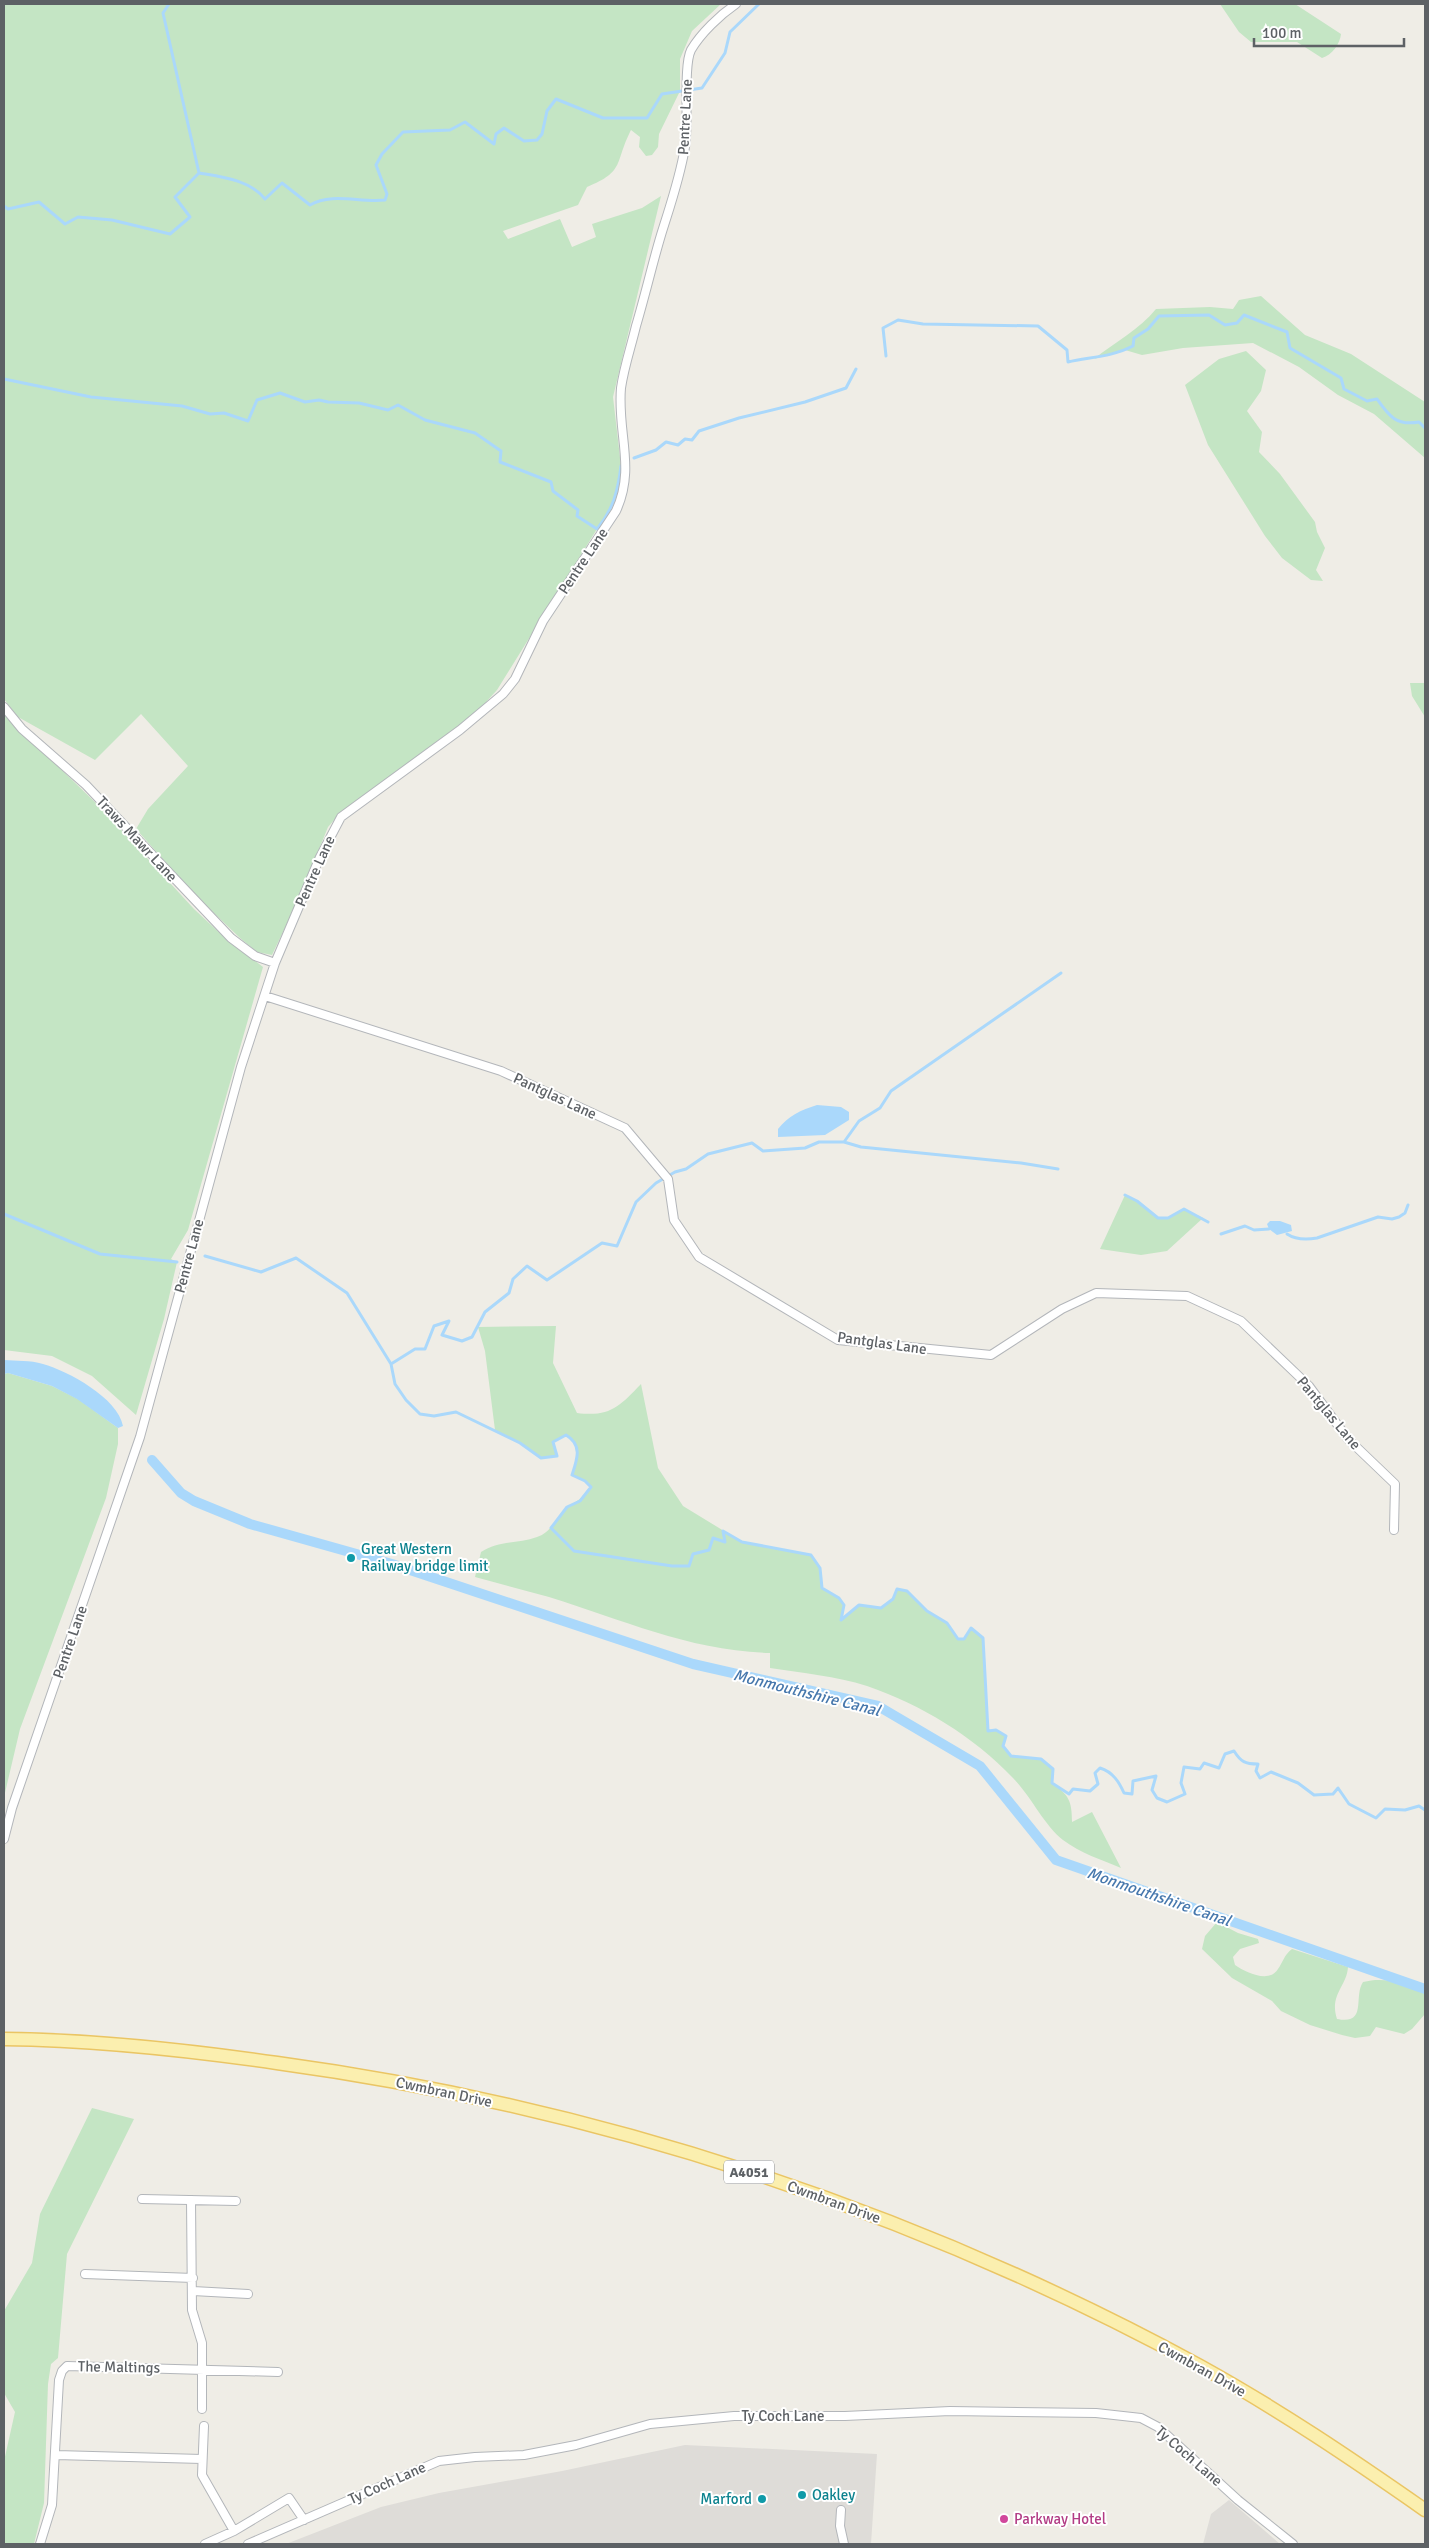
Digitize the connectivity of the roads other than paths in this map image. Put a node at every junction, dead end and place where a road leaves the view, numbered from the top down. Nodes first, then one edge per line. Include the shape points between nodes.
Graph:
1 (736, 4) edge
2 (4, 707) edge
3 (276, 963) junction
4 (264, 996) junction
5 (1394, 1530) dead end
6 (4, 1838) edge
7 (4, 2038) edge
8 (142, 2199) dead end
9 (191, 2200) junction
10 (236, 2201) dead end
11 (85, 2274) dead end
12 (193, 2278) junction
13 (192, 2291) junction
14 (248, 2294) dead end
15 (202, 2368) junction
16 (278, 2372) dead end
17 (202, 2409) dead end
18 (204, 2426) dead end
19 (56, 2454) junction
20 (202, 2459) junction
21 (840, 2510) dead end
22 (1425, 2510) edge
23 (304, 2520) junction
24 (234, 2532) junction
25 (40, 2544) edge
26 (205, 2544) edge
27 (248, 2544) edge
28 (844, 2544) edge
29 (1293, 2544) edge

1 - 3 street, Pentre Lane via 691,50 687,68 686,146 678,185 624,368 620,420 626,481 616,511 544,621 515,679 503,694 460,730 341,817 320,857
2 - 3 street, Traws Mawr Lane via 22,729 86,785 231,938 255,956
3 - 4 street, Pentre Lane
4 - 5 street, Pantglas Lane via 501,1071 625,1128 668,1179 674,1220 699,1257 838,1340 991,1355 1062,1309 1096,1293 1187,1296 1241,1321 1309,1386 1348,1439 1395,1484
4 - 6 street, Pentre Lane via 225,1123 140,1438
7 - 22 main road, Cwmbran Drive / A4051 via 62,2039 184,2051 372,2077 566,2118 799,2188 1001,2268 1145,2337 1286,2418
8 - 9 street
9 - 10 street
9 - 12 street
11 - 12 street
12 - 13 street
13 - 14 street
13 - 15 street via 193,2316 202,2343
15 - 16 street, The Maltings
15 - 17 street
15 - 19 street, The Maltings via 67,2366 59,2380
18 - 20 street
19 - 20 street
19 - 25 street, The Maltings via 52,2505
20 - 24 street via 204,2483
21 - 28 street
23 - 24 street via 289,2498
23 - 27 street, Ty Coch Lane
23 - 29 street, Ty Coch Lane via 439,2461 524,2455 576,2445 650,2424 734,2416 845,2416 950,2411 1096,2413 1141,2418 1158,2427 1238,2500
24 - 26 street

